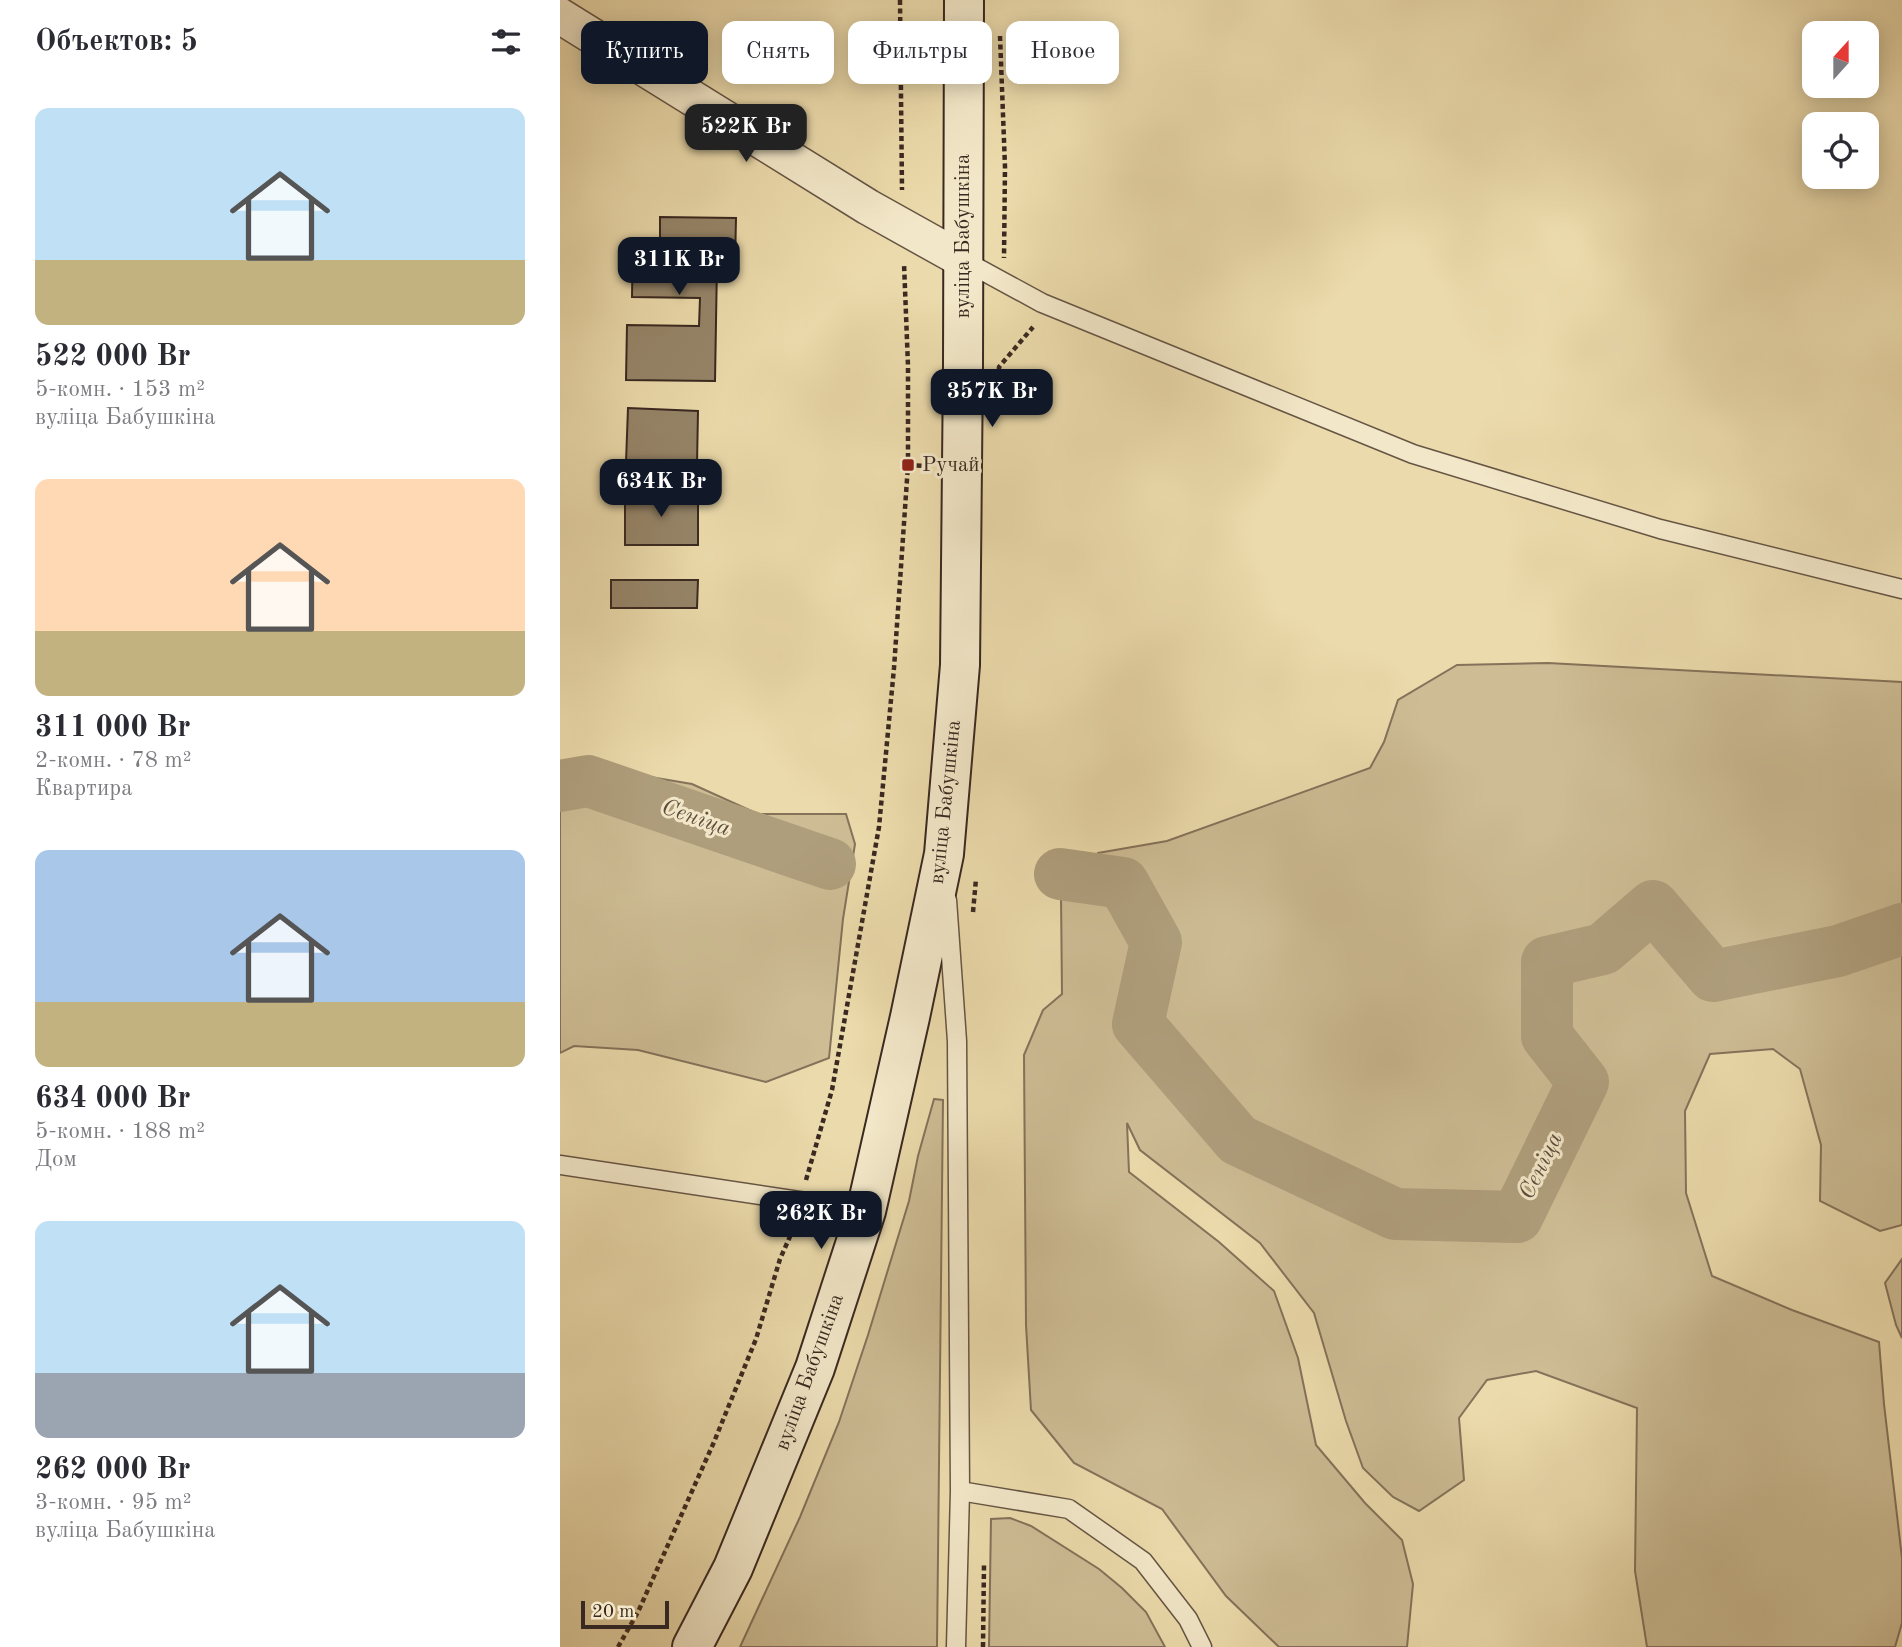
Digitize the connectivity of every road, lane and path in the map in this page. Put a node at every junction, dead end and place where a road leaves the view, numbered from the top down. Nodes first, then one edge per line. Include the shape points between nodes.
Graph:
1 (900, 0) edge
2 (964, 0) edge
3 (560, 16) edge
4 (1000, 33) dead end
5 (902, 191) dead end
6 (904, 259) dead end
7 (963, 260) junction
8 (1003, 269) dead end
9 (1033, 327) dead end
10 (999, 380) dead end
11 (1902, 589) edge
12 (960, 864) junction
13 (972, 925) dead end
14 (560, 1165) edge
15 (800, 1202) junction
16 (866, 1211) junction
17 (960, 1491) junction
18 (618, 1647) edge
19 (692, 1647) edge
20 (956, 1647) edge
21 (1202, 1647) edge

1 - 5 path
2 - 7 street, вуліца Бабушкіна
3 - 7 street via 868,207
4 - 8 path
6 - 15 path via 908,465 879,827 832,1090
7 - 11 lane via 1042,303 1413,454 1660,529
7 - 12 street, вуліца Бабушкіна
9 - 10 path via 999,367
12 - 13 path
12 - 16 street, вуліца Бабушкіна via 910,1017
12 - 17 lane
14 - 15 lane
15 - 16 lane
15 - 18 path via 756,1339 714,1442
16 - 19 street, вуліца Бабушкіна via 815,1368 733,1568
17 - 20 lane
17 - 21 lane via 1069,1509 1143,1561 1188,1619

